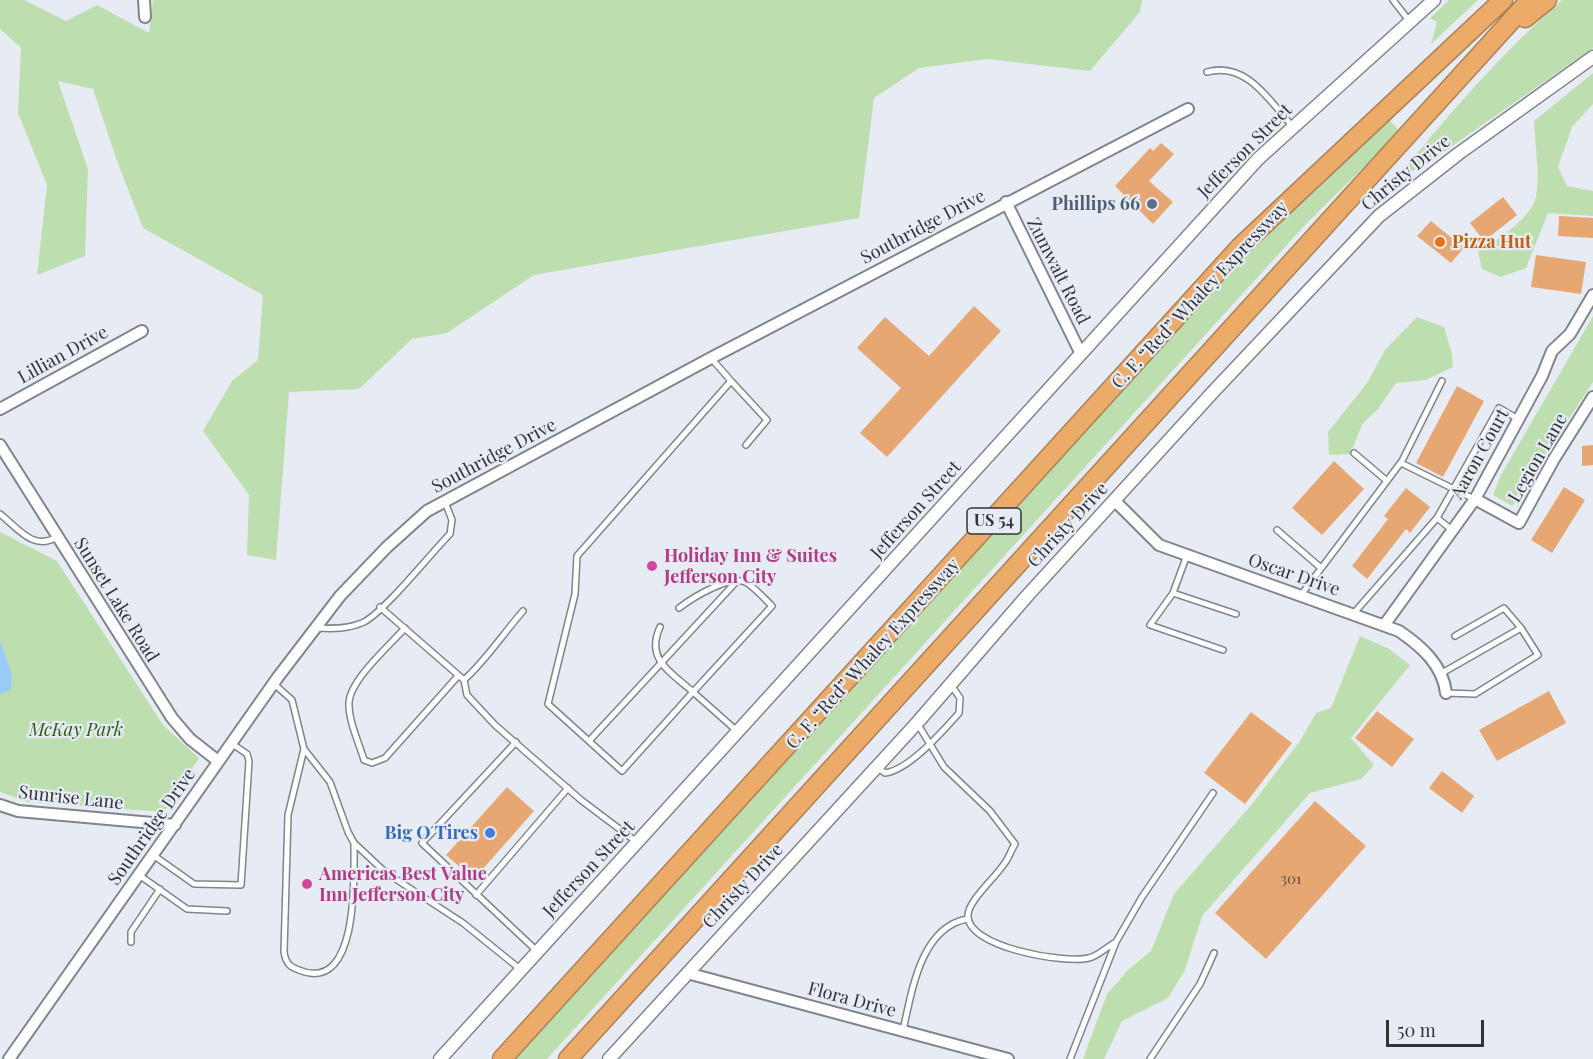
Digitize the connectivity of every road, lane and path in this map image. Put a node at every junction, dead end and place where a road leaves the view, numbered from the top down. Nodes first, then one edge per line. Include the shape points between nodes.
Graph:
1 (144, 0) edge
2 (1393, 0) edge
3 (1434, 0) edge
4 (1503, 0) edge
5 (1530, 0) edge
6 (1546, 0) edge
7 (145, 17) dead end
8 (1410, 22) junction
9 (1480, 56) junction
10 (1593, 57) edge
11 (1207, 72) dead end
12 (1188, 109) dead end
13 (1293, 127) junction
14 (1006, 202) junction
15 (1593, 295) edge
16 (142, 331) dead end
17 (1081, 354) junction
18 (711, 358) junction
19 (731, 381) junction
20 (1442, 381) dead end
21 (1593, 397) edge
22 (0, 409) edge
23 (1518, 420) junction
24 (0, 445) edge
25 (746, 445) dead end
26 (1354, 453) dead end
27 (1401, 463) junction
28 (1387, 481) junction
29 (1453, 489) junction
30 (1475, 500) junction
31 (445, 501) junction
32 (1115, 501) junction
33 (0, 514) edge
34 (1437, 518) junction
35 (1277, 530) dead end
36 (1454, 532) junction
37 (57, 537) junction
38 (1187, 555) junction
39 (1321, 568) junction
40 (738, 580) junction
41 (1173, 593) junction
42 (1301, 595) junction
43 (380, 607) junction
44 (679, 608) dead end
45 (524, 611) dead end
46 (1354, 613) junction
47 (1236, 614) dead end
48 (1385, 624) junction
49 (660, 627) dead end
50 (316, 628) junction
51 (405, 628) junction
52 (1521, 628) junction
53 (1455, 636) dead end
54 (1223, 650) dead end
55 (660, 662) junction
56 (1442, 673) junction
57 (461, 678) junction
58 (273, 683) junction
59 (951, 685) junction
60 (693, 692) junction
61 (1446, 693) joint
62 (917, 723) junction
63 (739, 732) junction
64 (589, 741) junction
65 (516, 742) junction
66 (929, 742) junction
67 (231, 743) junction
68 (304, 749) junction
69 (218, 761) junction
70 (877, 767) junction
71 (568, 788) junction
72 (1213, 793) dead end
73 (0, 805) edge
74 (176, 825) junction
75 (354, 843) junction
76 (638, 843) junction
77 (153, 855) junction
78 (140, 875) junction
79 (160, 889) junction
80 (476, 895) junction
81 (227, 911) dead end
82 (967, 919) junction
83 (131, 942) dead end
84 (1116, 942) junction
85 (538, 952) junction
86 (1214, 953) dead end
87 (521, 970) junction
88 (687, 973) junction
89 (903, 1030) junction
90 (9, 1059) edge
91 (440, 1059) edge
92 (502, 1059) edge
93 (568, 1059) edge
94 (609, 1059) edge
95 (1008, 1059) edge
96 (1070, 1059) edge
97 (1150, 1059) edge

1 - 7 street
2 - 8 lane
3 - 8 street, Jefferson Street
4 - 92 highway, C. F. “Red” Whaley Expressway / US 54 via 1240,246
5 - 9 highway, US 54
6 - 9 highway
8 - 13 street, Jefferson Street
9 - 93 highway, US 54
10 - 32 street, Christy Drive via 1378,216
11 - 13 lane via 1221,68 1247,78
12 - 14 street, Southridge Drive
13 - 17 street, Jefferson Street via 1258,159
14 - 17 street, Zumwalt Road
14 - 18 street, Southridge Drive
15 - 23 street, Aaron Court via 1570,334 1552,351
16 - 22 street, Lillian Drive
17 - 63 street, Jefferson Street
18 - 19 lane
18 - 31 street, Southridge Drive
19 - 25 lane via 767,420
19 - 64 lane via 577,556 575,594 548,704
20 - 27 lane
21 - 30 street, Legion Lane via 1519,523
23 - 29 lane via 1498,408
23 - 30 street, Aaron Court
24 - 37 street, Sunset Lake Road
26 - 28 lane
27 - 28 lane
27 - 29 lane
28 - 39 lane
29 - 30 lane
29 - 34 lane
30 - 36 street, Aaron Court
31 - 43 lane via 452,520 450,534
31 - 50 street, Southridge Drive via 427,511 387,547 340,596
32 - 38 street, Oscar Drive via 1159,545
32 - 59 street, Christy Drive
33 - 37 lane via 35,542 47,543
34 - 36 lane
34 - 46 lane
35 - 39 lane
36 - 48 street, Aaron Court
37 - 69 street, Sunset Lake Road via 172,718 190,740
38 - 41 lane
38 - 42 street, Oscar Drive
39 - 42 lane
40 - 44 lane via 697,594
40 - 55 lane
40 - 60 lane via 746,582 772,606
41 - 47 lane
41 - 54 lane via 1150,625
42 - 46 street, Oscar Drive
43 - 50 lane via 364,622 339,629
43 - 51 lane
45 - 57 lane via 480,665
46 - 48 street, Oscar Drive
48 - 56 street, Oscar Drive via 1412,639
49 - 55 lane via 654,650
50 - 58 street, Southridge Drive
51 - 57 lane
51 - 57 lane via 353,686 351,716 364,760 372,763 384,758
52 - 53 lane via 1504,608
52 - 56 lane
52 - 61 lane via 1538,655 1475,694
55 - 60 lane
55 - 64 lane
56 - 61 street
57 - 65 lane via 467,695
58 - 67 street, Southridge Drive
58 - 68 lane via 292,700
59 - 62 street, Christy Drive
59 - 66 lane via 960,698 959,713
60 - 63 lane
60 - 64 lane via 622,771
62 - 66 lane
62 - 70 street, Christy Drive
63 - 76 street, Jefferson Street
65 - 71 lane
65 - 80 lane via 422,843
66 - 70 lane via 893,772 885,773
66 - 82 lane via 944,767 990,811 1015,844 1006,862 969,908
67 - 69 street, Southridge Drive
67 - 77 lane via 249,760 241,885 194,884
68 - 75 lane via 330,782
68 - 75 lane via 288,815 284,952 291,968 310,973 331,969 337,963 353,905
69 - 74 street, Southridge Drive
70 - 88 street, Christy Drive
71 - 76 lane
71 - 80 lane
72 - 84 lane
73 - 74 street, Sunrise Lane via 18,811
74 - 77 street, Southridge Drive
75 - 87 lane via 385,872 462,923
76 - 85 street, Jefferson Street
77 - 78 street, Southridge Drive
78 - 79 lane
78 - 90 street, Southridge Drive
79 - 81 lane via 187,909
79 - 83 lane via 131,932
80 - 85 lane
82 - 84 lane via 977,935 1013,950 1059,958 1089,958
82 - 89 lane via 939,934 929,946 915,980
84 - 96 lane
85 - 87 street, Jefferson Street
86 - 97 lane via 1200,984
87 - 91 street, Jefferson Street
88 - 89 street, Flora Drive
88 - 94 street, Christy Drive
89 - 95 street, Flora Drive

